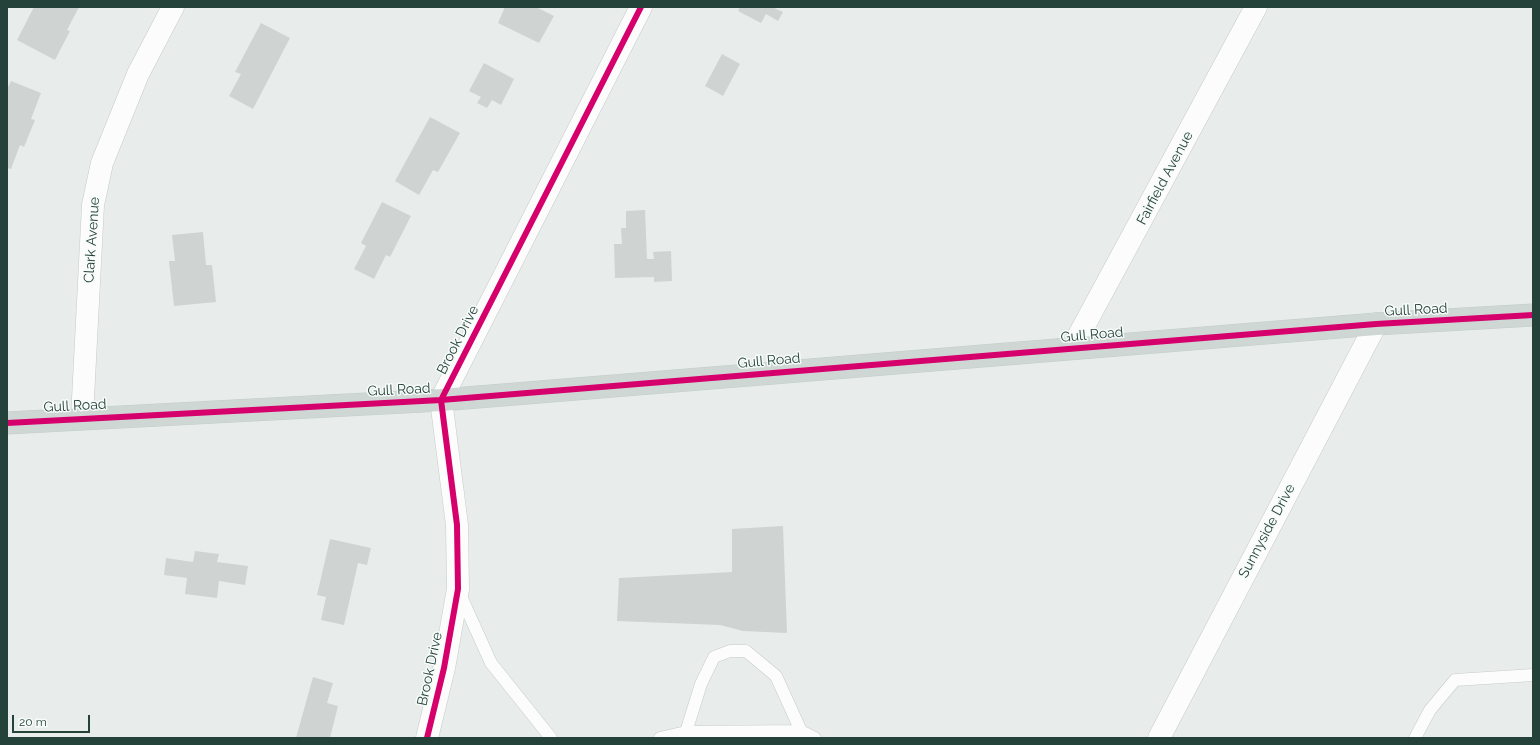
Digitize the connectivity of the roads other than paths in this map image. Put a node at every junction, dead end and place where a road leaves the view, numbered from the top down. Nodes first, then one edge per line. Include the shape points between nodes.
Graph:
1 (173, 7) edge
2 (642, 7) edge
3 (1256, 7) edge
4 (1533, 315) edge
5 (1376, 324) junction
6 (1072, 348) junction
7 (442, 400) junction
8 (82, 418) junction
9 (7, 423) edge
10 (458, 589) junction
11 (1533, 675) edge
12 (801, 731) junction
13 (686, 732) junction
14 (427, 738) edge
15 (551, 738) edge
16 (660, 738) edge
17 (815, 738) edge
18 (1159, 738) edge
19 (1415, 738) edge

1 - 8 street, Clark Avenue via 138,74 102,163 93,205
2 - 7 street, Brook Drive
3 - 6 street, Fairfield Avenue
4 - 5 main road, Gull Road
5 - 6 main road, Gull Road
5 - 18 street, Sunnyside Drive
6 - 7 main road, Gull Road
7 - 8 main road, Gull Road
7 - 10 street, Brook Drive via 457,525
8 - 9 main road, Gull Road
10 - 14 street, Brook Drive via 444,668
10 - 15 lane via 491,663
11 - 19 lane via 1455,680 1430,710
12 - 13 lane
12 - 13 lane via 776,676 746,651 730,651 714,657 701,684
12 - 17 lane
13 - 16 lane

